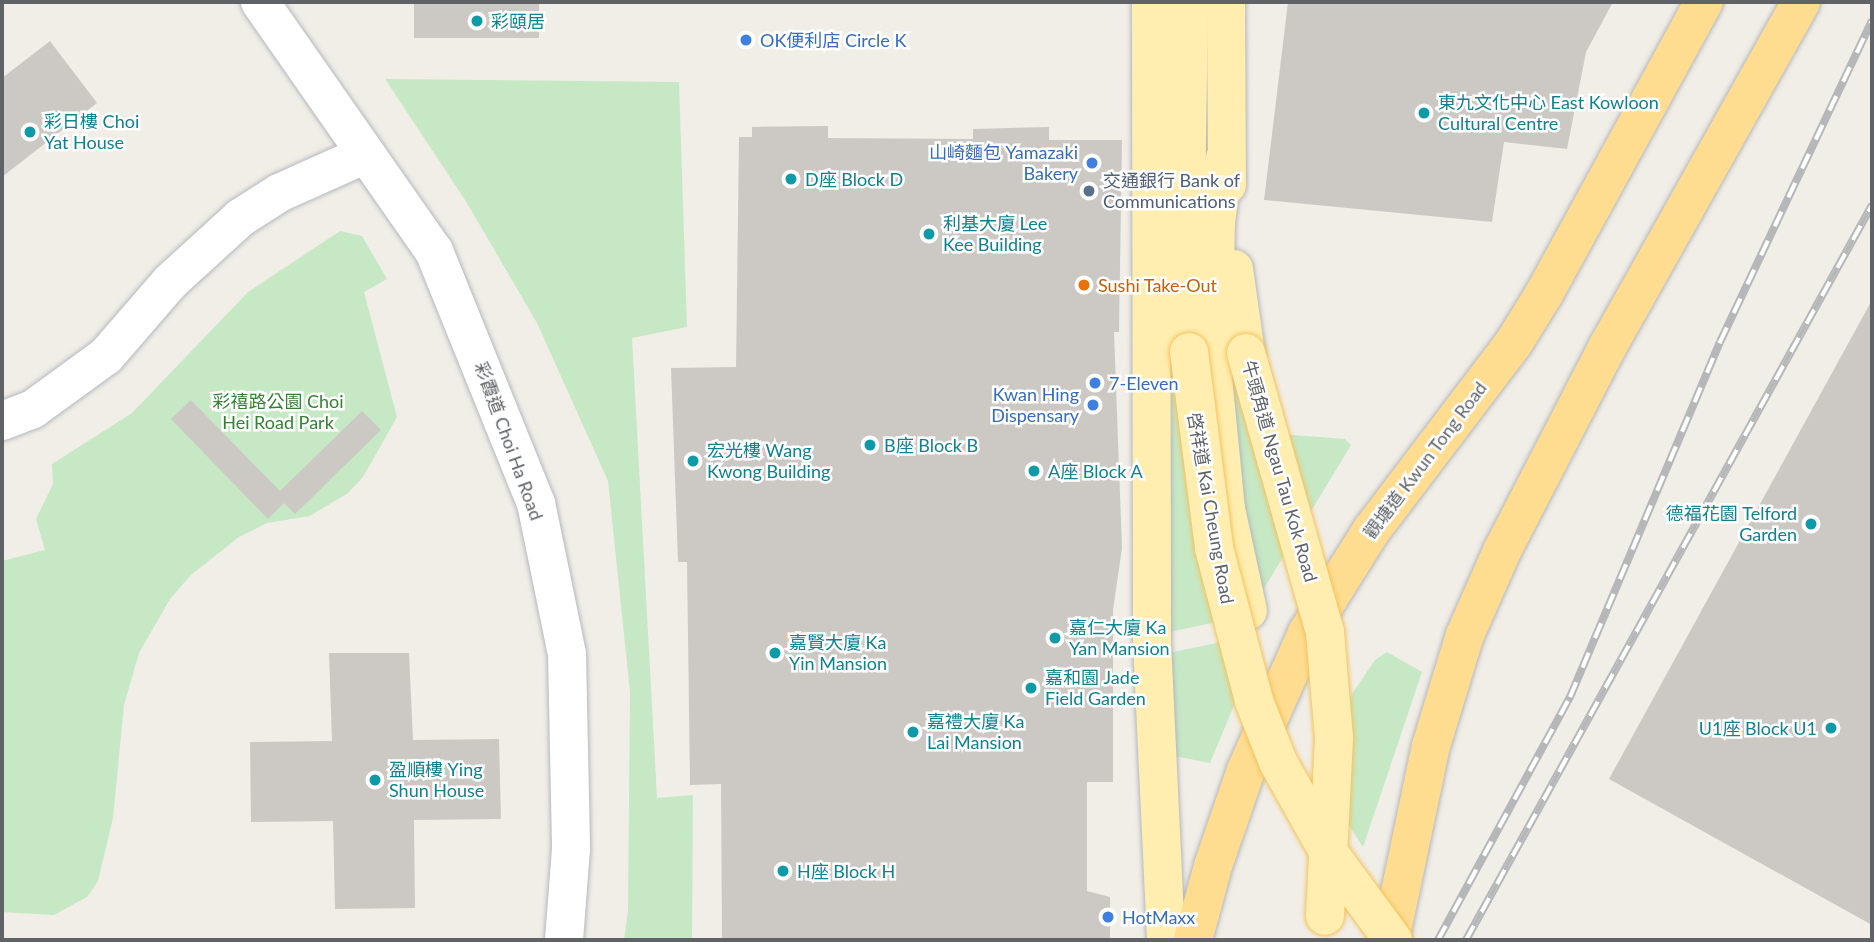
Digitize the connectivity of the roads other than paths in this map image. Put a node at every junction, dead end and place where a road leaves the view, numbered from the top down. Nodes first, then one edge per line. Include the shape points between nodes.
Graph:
1 (260, 2) edge
2 (1151, 2) edge
3 (1189, 2) edge
4 (1226, 2) edge
5 (1704, 2) edge
6 (1801, 2) edge
7 (366, 153) junction
8 (1225, 158) junction
9 (2, 421) edge
10 (1323, 928) edge
11 (564, 940) edge
12 (1166, 940) edge
13 (1193, 940) edge
14 (1392, 940) edge
15 (1416, 940) edge

1 - 7 street, 彩霞道 Choi Ha Road
2 - 12 main road via 1152,642
3 - 14 main road, 啓祥道 Kai Cheung Road, bridge via 1185,281 1192,387 1224,596 1254,701 1278,762 1329,853
4 - 8 main road, 牛頭角道 Ngau Tau Kok Road
5 - 13 highway, 觀塘道 Kwun Tong Road via 1513,344 1349,563 1291,662 1229,818
6 - 14 highway via 1608,346 1481,599 1450,675 1434,734
7 - 9 street via 300,182 240,218 170,282 106,356 33,409
7 - 11 street, 彩霞道 Choi Ha Road via 435,251 536,503 567,654 571,849
8 - 10 main road, 牛頭角道 Ngau Tau Kok Road, bridge via 1246,354 1325,633 1334,738
8 - 15 main road, 啓祥道 Kai Cheung Road via 1216,222 1213,377 1226,509 1253,634 1274,702 1308,781

